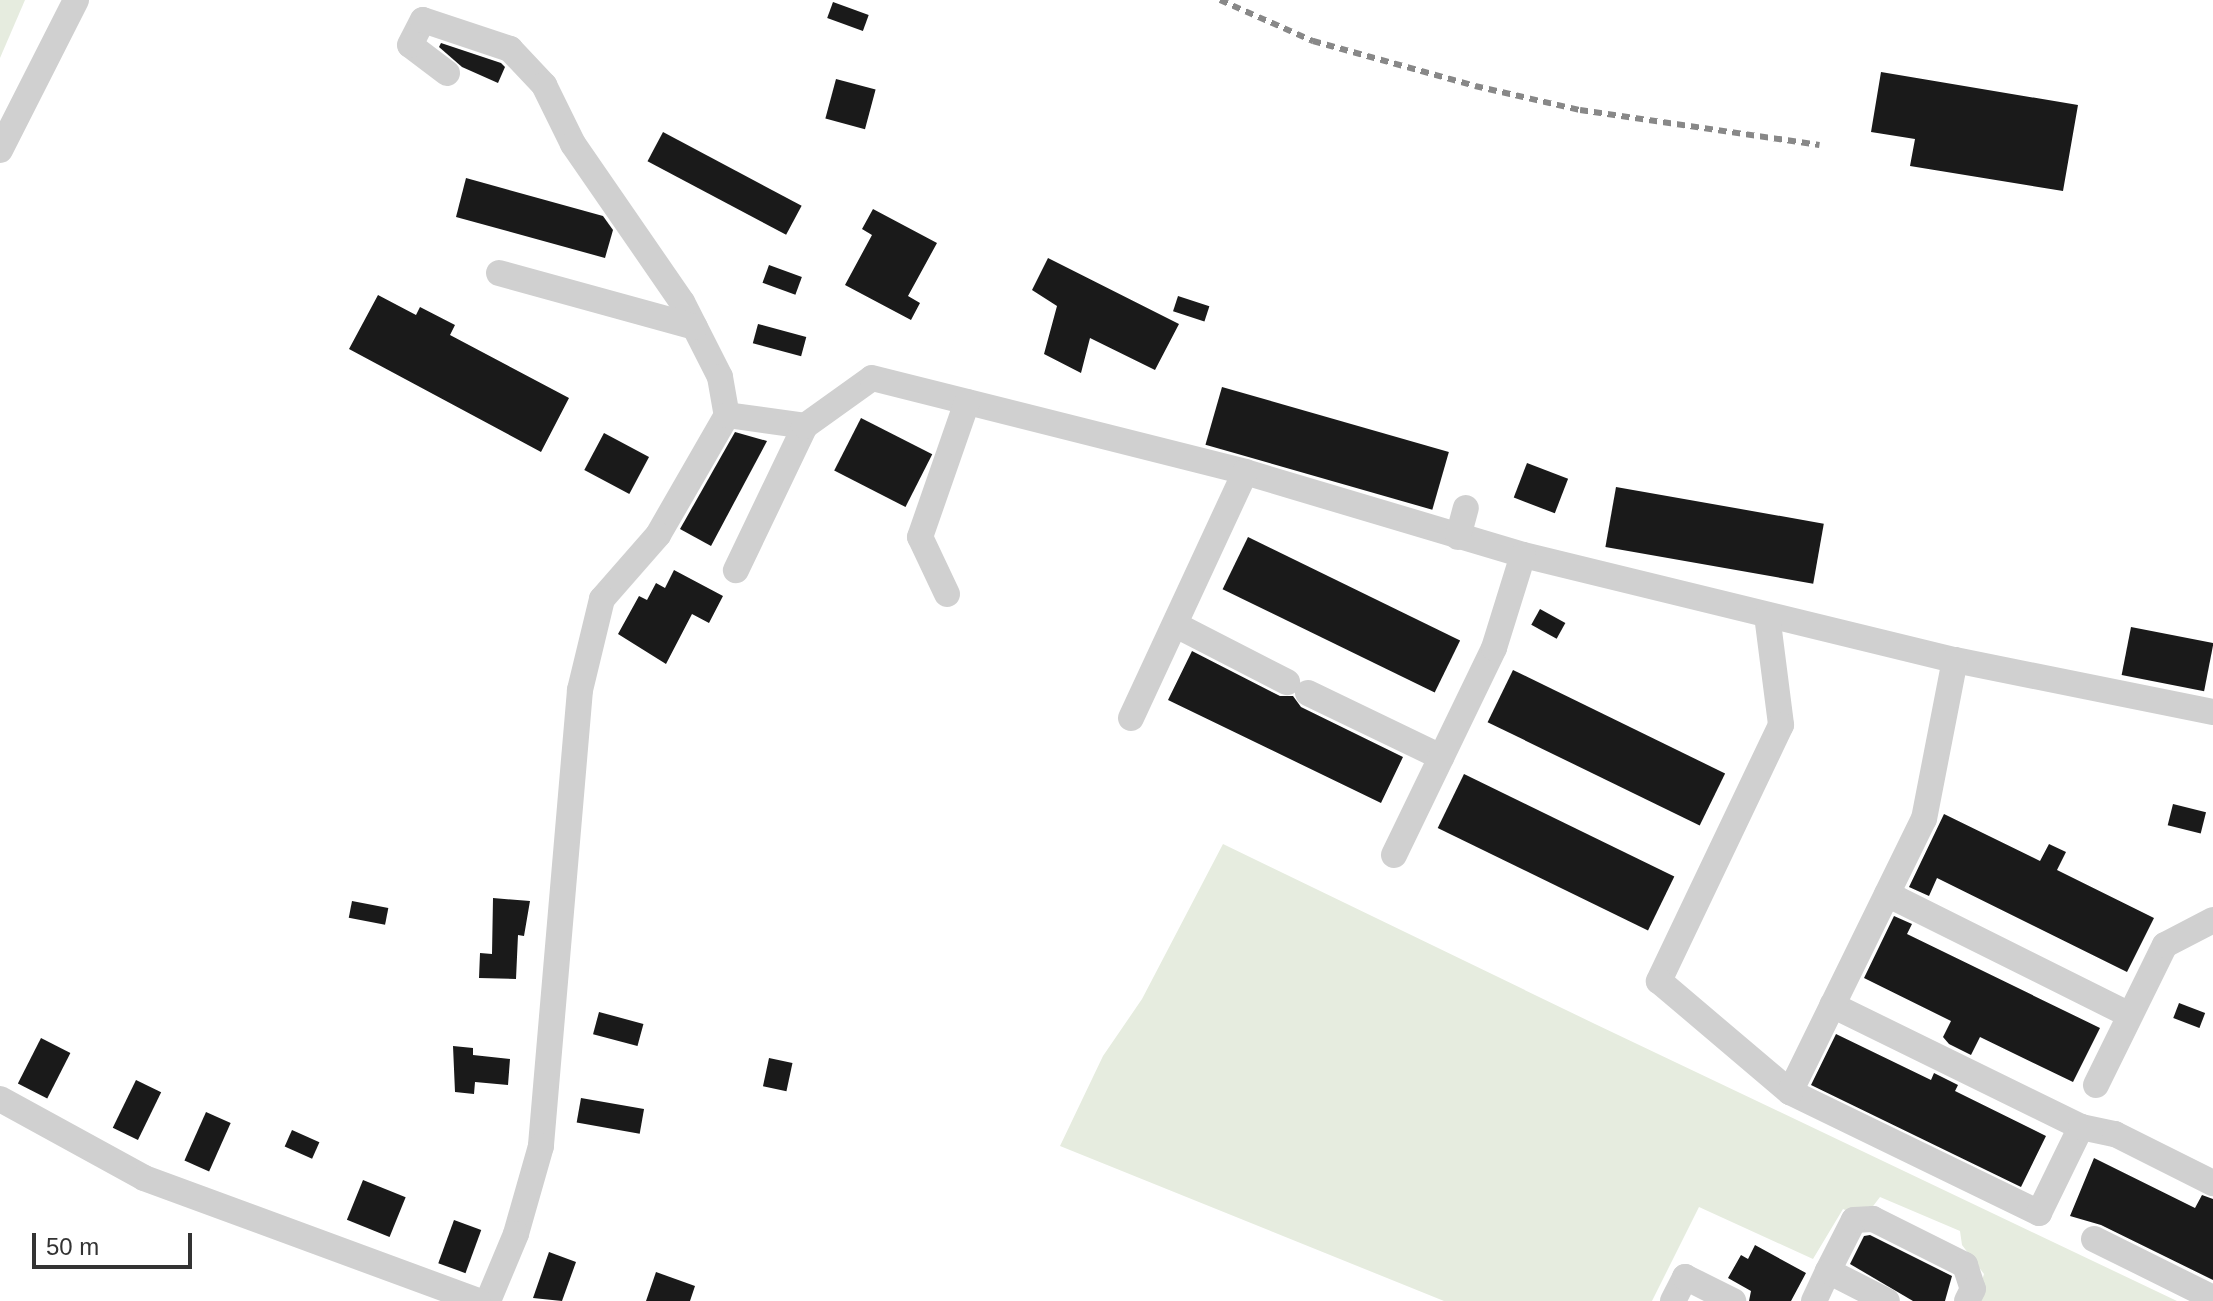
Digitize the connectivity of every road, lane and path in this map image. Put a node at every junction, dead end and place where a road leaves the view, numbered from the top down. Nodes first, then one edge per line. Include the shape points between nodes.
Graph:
1 (76, 0) edge
2 (447, 73) dead end
3 (0, 150) edge
4 (499, 273) dead end
5 (695, 327) junction
6 (967, 402) junction
7 (727, 415) junction
8 (805, 426) junction
9 (1245, 472) junction
10 (1466, 508) dead end
11 (1458, 537) junction
12 (1523, 555) junction
13 (736, 570) dead end
14 (947, 594) dead end
15 (1767, 615) junction
16 (1176, 625) junction
17 (1955, 660) junction
18 (2213, 712) edge
19 (1131, 718) dead end
20 (1441, 757) junction
21 (1394, 855) dead end
22 (1887, 894) junction
23 (2213, 920) edge
24 (1832, 1005) junction
25 (2130, 1015) junction
26 (2096, 1085) dead end
27 (1790, 1092) junction
28 (0, 1099) edge
29 (2081, 1127) junction
30 (2213, 1183) edge
31 (2094, 1239) dead end
32 (1828, 1271) junction
33 (2213, 1298) edge
34 (478, 1301) edge
35 (488, 1301) edge
36 (1673, 1301) edge
37 (1733, 1301) edge
38 (1814, 1301) edge
39 (1887, 1301) edge
40 (1967, 1301) edge

1 - 3 street
2 - 5 street via 410,45 423,20 510,49 544,85 573,144
4 - 5 street
5 - 7 street via 720,377
6 - 8 street via 872,378
6 - 9 street
6 - 14 street via 920,537
7 - 8 street
7 - 35 street via 658,535 602,599 580,690 541,1146 516,1234
8 - 13 street
9 - 11 street
9 - 16 street
10 - 11 street
11 - 12 street
12 - 15 street
12 - 20 street via 1494,648
15 - 17 street
15 - 27 street via 1781,725 1659,981
16 - 19 street
16 - 20 street
17 - 18 street
17 - 22 street via 1924,819
20 - 21 street
22 - 24 street
22 - 25 street
23 - 25 street via 2165,945
24 - 27 street
24 - 29 street
25 - 26 street
27 - 29 street via 2039,1213
28 - 34 street via 144,1178
29 - 30 street via 2115,1134
31 - 33 street
32 - 38 street
32 - 39 street
32 - 40 street via 1854,1220 1873,1219 1965,1265 1973,1289
36 - 37 street via 1685,1277

